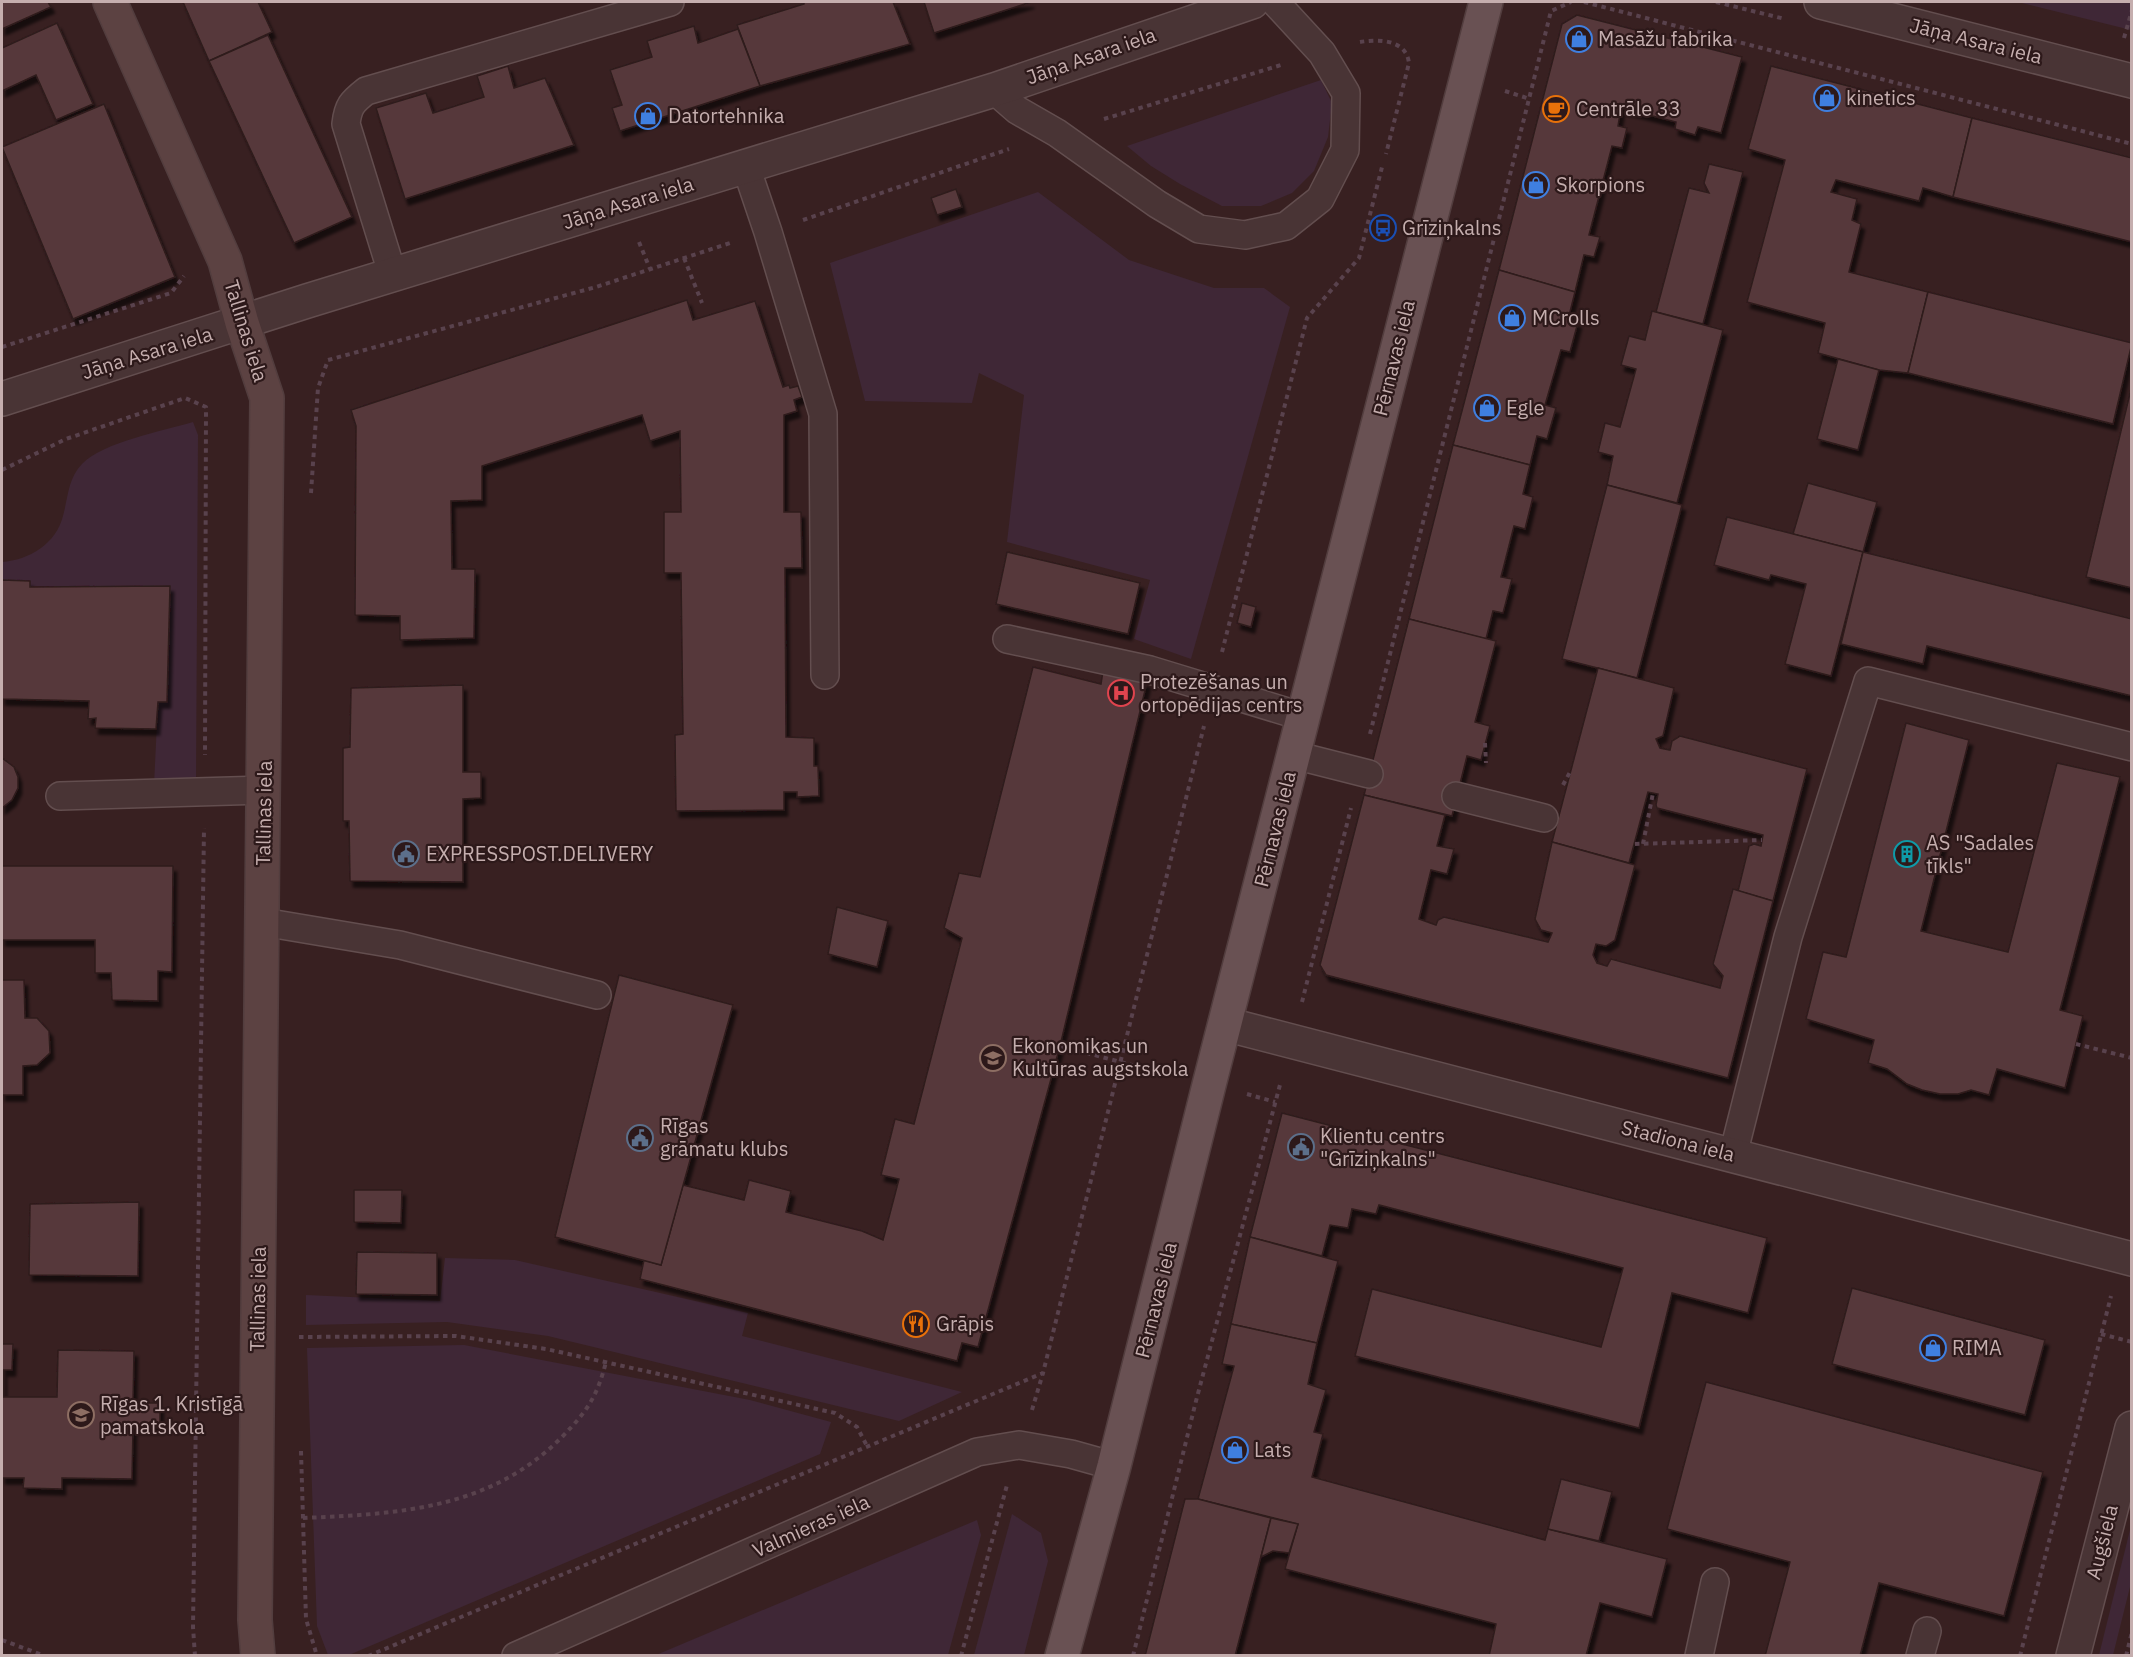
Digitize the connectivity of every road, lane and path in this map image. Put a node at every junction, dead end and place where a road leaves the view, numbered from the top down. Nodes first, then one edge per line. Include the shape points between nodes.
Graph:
1 (110, 2) edge
2 (670, 2) edge
3 (1252, 2) edge
4 (1275, 2) edge
5 (1486, 2) edge
6 (1571, 2) edge
7 (1584, 2) edge
8 (1716, 2) edge
9 (1821, 2) edge
10 (2132, 9) edge
11 (1782, 18) dead end
12 (2123, 45) dead end
13 (1322, 53) junction
14 (2132, 81) edge
15 (994, 90) junction
16 (1502, 91) dead end
17 (1530, 99) junction
18 (1057, 133) junction
19 (2132, 144) edge
20 (1385, 155) dead end
21 (1383, 166) dead end
22 (746, 167) junction
23 (768, 232) junction
24 (684, 258) junction
25 (183, 276) dead end
26 (393, 276) junction
27 (702, 303) dead end
28 (242, 323) junction
29 (2, 347) edge
30 (318, 388) dead end
31 (2, 399) edge
32 (2, 470) edge
33 (1007, 639) dead end
34 (825, 675) dead end
35 (1213, 688) junction
36 (1304, 717) junction
37 (2132, 747) edge
38 (1294, 755) junction
39 (1365, 773) junction
40 (264, 790) junction
41 (205, 792) junction
42 (1653, 793) dead end
43 (60, 796) dead end
44 (1456, 796) dead end
45 (1544, 818) dead end
46 (1762, 840) dead end
47 (1635, 844) dead end
48 (1643, 844) junction
49 (263, 922) junction
50 (597, 995) dead end
51 (1225, 1024) junction
52 (1292, 1042) junction
53 (2076, 1044) dead end
54 (2132, 1058) edge
55 (1733, 1155) junction
56 (2127, 1257) edge
57 (2101, 1334) junction
58 (298, 1337) dead end
59 (2132, 1342) edge
60 (606, 1362) junction
61 (1043, 1373) junction
62 (2132, 1428) edge
63 (867, 1446) junction
64 (1019, 1446) junction
65 (1114, 1466) junction
66 (303, 1518) dead end
67 (1715, 1582) dead end
68 (2132, 1632) edge
69 (2, 1640) edge
70 (45, 1656) edge
71 (195, 1656) edge
72 (258, 1656) edge
73 (368, 1656) edge
74 (516, 1656) edge
75 (961, 1656) edge
76 (1062, 1656) edge
77 (1133, 1656) edge
78 (1699, 1656) edge
79 (2020, 1656) edge
80 (2073, 1656) edge
81 (2126, 1656) edge

1 - 28 street, Tallinas iela via 225,261
2 - 26 lane via 366,91 352,101 346,123
3 - 15 street, Jāņa Asara iela
4 - 13 lane
5 - 36 main road, Pērnavas iela
6 - 17 path via 1551,12
7 - 19 path
8 - 11 path
9 - 14 street, Jāņa Asara iela
10 - 12 path
13 - 18 path
13 - 18 lane via 1346,93 1345,150 1320,199 1286,226 1245,235 1199,229
13 - 20 path via 1375,39 1402,48 1409,63
15 - 18 lane via 1017,110
15 - 22 street, Jāņa Asara iela
16 - 17 path
17 - 39 path
18 - 23 path
21 - 35 path via 1359,258 1307,318
22 - 23 lane
22 - 26 street, Jāņa Asara iela
23 - 24 path
23 - 34 lane via 823,414
24 - 27 path
24 - 30 path via 596,287 328,360
25 - 29 path via 171,293
26 - 28 street, Jāņa Asara iela
28 - 31 street, Jāņa Asara iela
28 - 40 street, Tallinas iela via 267,398
32 - 41 path via 66,439 184,398 206,407
33 - 35 lane
35 - 36 lane
35 - 61 path
36 - 38 main road, Pērnavas iela
37 - 55 lane via 1868,681 1788,937
38 - 39 lane
38 - 51 main road, Pērnavas iela
39 - 52 path
40 - 41 lane
40 - 49 street, Tallinas iela
41 - 43 lane
41 - 71 path
42 - 48 path
44 - 45 lane
46 - 48 path
47 - 48 path
49 - 50 lane via 400,945
49 - 72 street, Tallinas iela via 255,1609
51 - 52 street, Stadiona iela
51 - 65 main road, Pērnavas iela
52 - 55 street, Stadiona iela
52 - 77 path
53 - 54 path
55 - 56 street, Stadiona iela
56 - 57 path
57 - 59 path
57 - 79 path
58 - 60 path via 456,1336
60 - 63 path via 835,1413 857,1427
60 - 66 path via 600,1385 585,1413 544,1455 503,1482 442,1504 379,1515
61 - 63 path
61 - 64 path
62 - 80 street, Augšiela
63 - 73 path
64 - 65 lane, Valmieras iela
64 - 74 lane, Valmieras iela via 977,1452
64 - 75 path
65 - 76 main road, Pērnavas iela
67 - 78 lane
68 - 81 path
69 - 70 path

